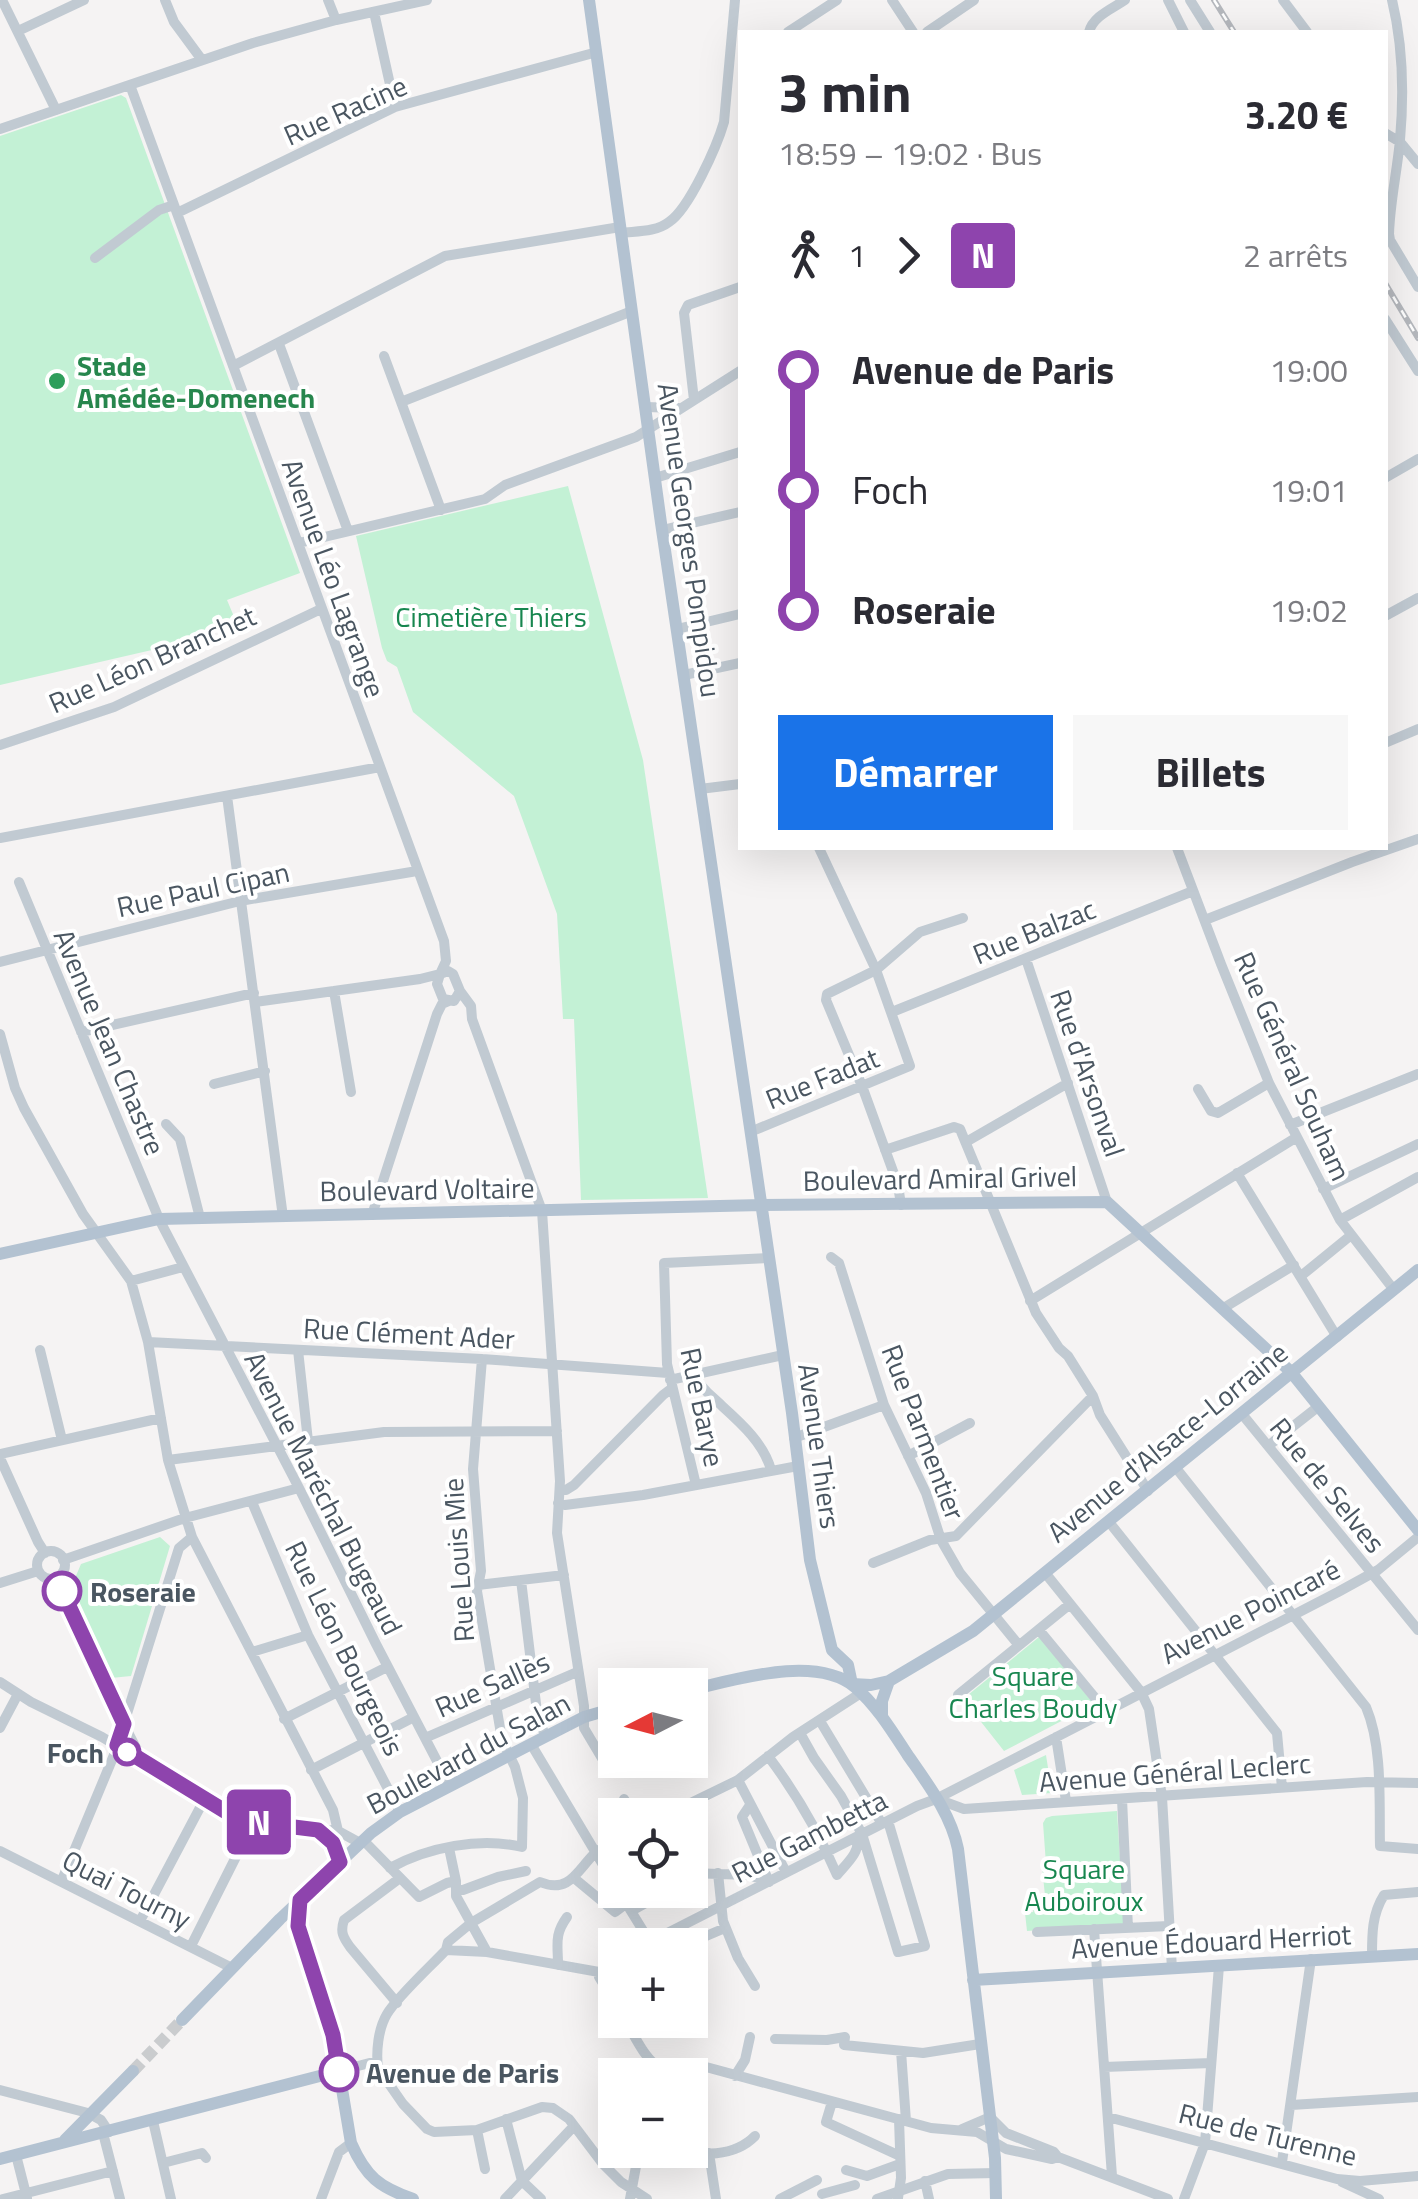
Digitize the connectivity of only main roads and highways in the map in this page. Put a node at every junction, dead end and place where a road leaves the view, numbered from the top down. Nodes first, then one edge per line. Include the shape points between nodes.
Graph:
1 (589, 0) edge
2 (762, 1204) junction
3 (0, 1254) edge
4 (1418, 1270) edge
5 (1291, 1372) junction
6 (1418, 1534) edge
7 (889, 1681) junction
8 (708, 1686) edge
9 (856, 1689) junction
10 (598, 1712) edge
11 (882, 1716) junction
12 (300, 1900) junction
13 (1418, 1954) edge
14 (971, 1964) junction
15 (1007, 1976) junction
16 (973, 1980) junction
17 (182, 2020) tunnel mouth
18 (133, 2071) tunnel mouth
19 (339, 2072) junction
20 (52, 2146) junction
21 (0, 2160) edge
22 (413, 2199) edge
23 (996, 2199) edge

1 - 2 main road, Avenue Georges Pompidou
2 - 3 main road, Boulevard Voltaire via 159,1219
2 - 5 main road, Boulevard Amiral Grivel via 1108,1202
2 - 9 main road, Avenue Thiers via 809,1551 832,1650 848,1665
4 - 5 main road, Avenue d'Alsace-Lorraine
5 - 6 main road, Boulevard Amiral Grivel
5 - 7 main road, Avenue d'Alsace-Lorraine via 995,1614
7 - 9 main road
7 - 11 main road
8 - 9 main road via 779,1670 816,1673
9 - 11 main road, Avenue Thiers
10 - 12 main road, Boulevard du Salan via 400,1812
11 - 14 main road, Avenue Thiers via 955,1834
12 - 17 main road, Boulevard du Salan
12 - 19 main road via 298,1926
13 - 15 main road, Avenue Édouard Herriot
14 - 15 main road, Avenue Édouard Herriot
14 - 16 main road
15 - 16 main road, Avenue Édouard Herriot
16 - 23 main road
18 - 20 main road via 71,2136
19 - 20 main road
19 - 22 main road via 358,2159 377,2183
20 - 21 main road

